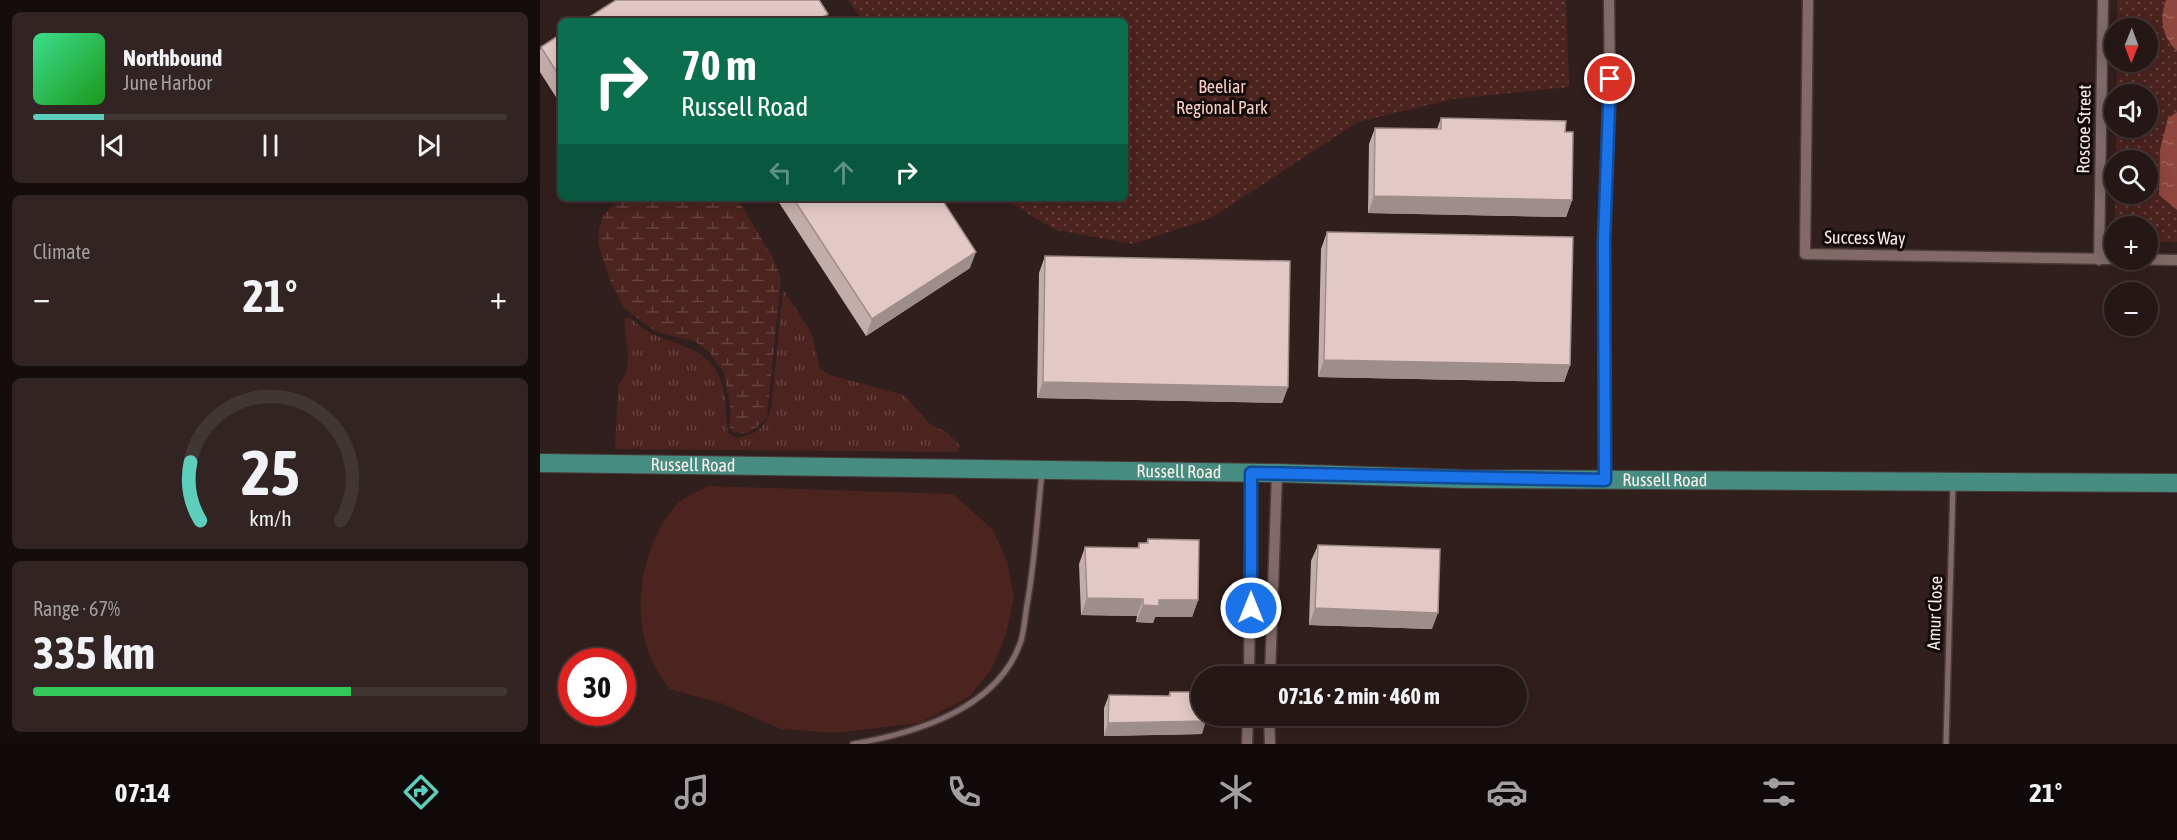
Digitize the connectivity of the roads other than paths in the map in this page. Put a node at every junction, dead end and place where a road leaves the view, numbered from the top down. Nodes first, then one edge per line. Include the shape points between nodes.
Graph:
1 (1609, 0) edge
2 (1808, 0) edge
3 (2103, 0) edge
4 (2098, 260) junction
5 (2177, 260) edge
6 (540, 463) edge
7 (1042, 471) junction
8 (1251, 473) junction
9 (1277, 473) junction
10 (1605, 480) junction
11 (1954, 483) junction
12 (2177, 483) edge
13 (1249, 666) edge
14 (1269, 666) edge
15 (1248, 726) edge
16 (1269, 726) edge
17 (853, 744) edge
18 (1247, 744) edge
19 (1270, 744) edge
20 (1946, 744) edge

1 - 10 street
2 - 4 street, Success Way via 1805,254
3 - 4 street, Roscoe Street
4 - 5 street, Success Way
6 - 7 main road, Russell Road
7 - 8 main road, Russell Road
7 - 17 lane via 1021,641 1008,667 967,706 923,727
8 - 9 main road, Russell Road
8 - 13 street
9 - 10 main road, Russell Road
9 - 14 street
10 - 11 main road, Russell Road
11 - 12 main road, Russell Road
11 - 20 lane, Amur Close
15 - 18 street
16 - 19 street

